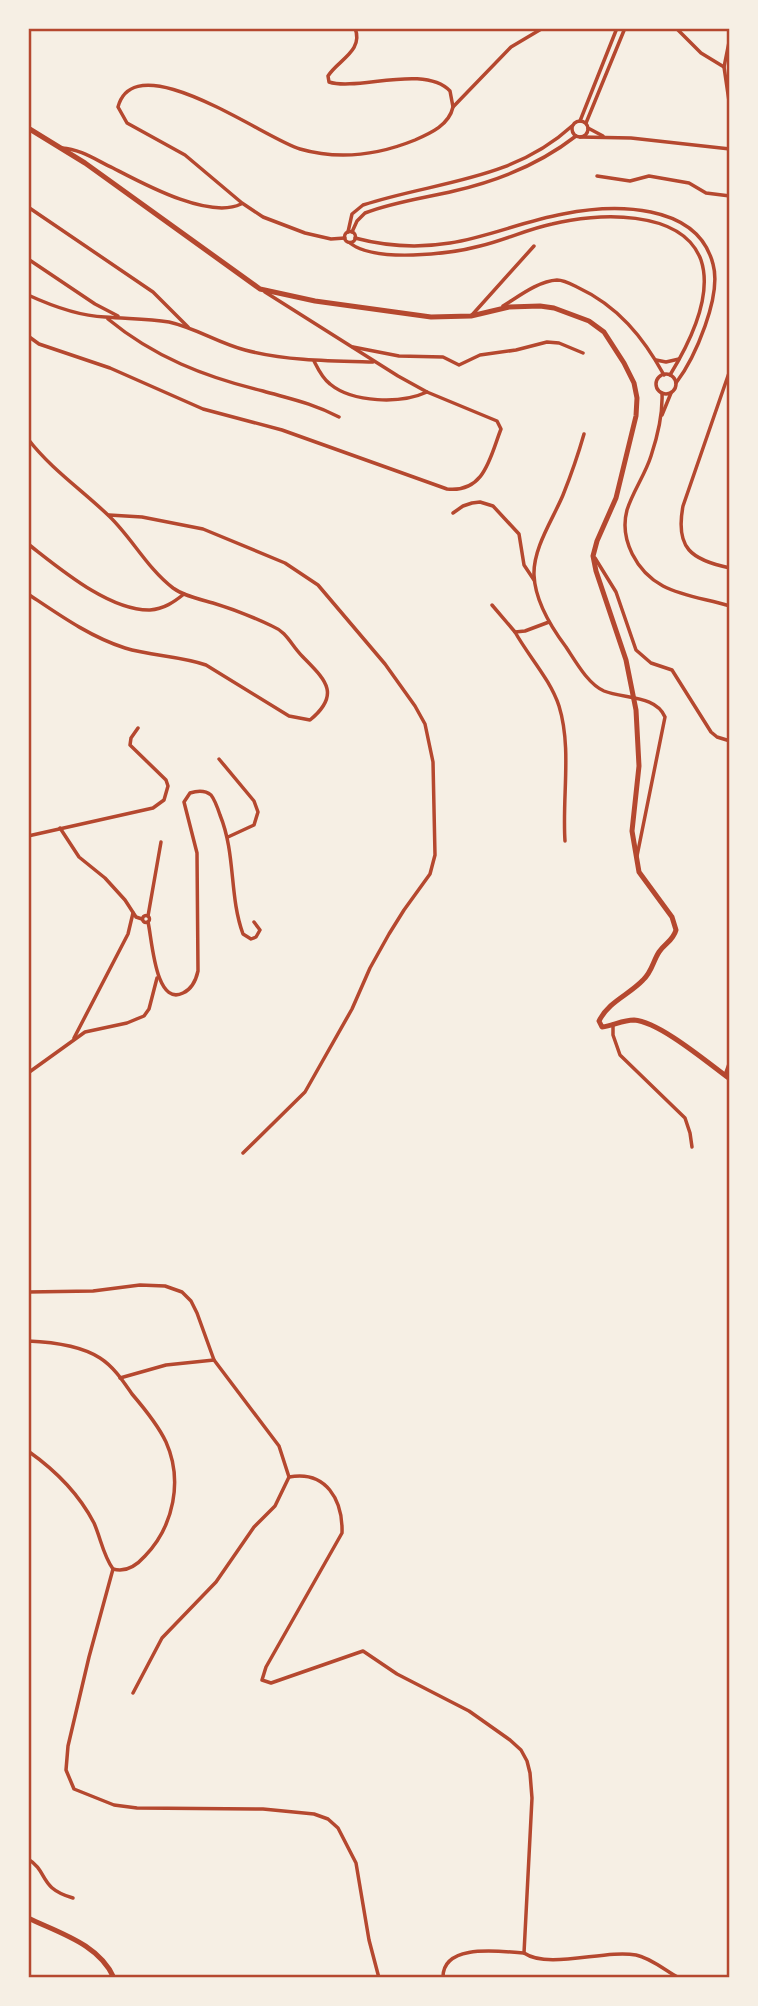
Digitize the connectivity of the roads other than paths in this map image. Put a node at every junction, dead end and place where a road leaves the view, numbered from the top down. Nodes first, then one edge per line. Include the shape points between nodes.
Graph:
1 (355, 28) edge
2 (543, 28) edge
3 (617, 28) edge
4 (625, 28) edge
5 (676, 28) edge
6 (730, 37) edge
7 (724, 67) junction
8 (453, 107) junction
9 (730, 108) edge
10 (579, 121) junction
11 (587, 125) junction
12 (572, 126) junction
13 (28, 128) edge
14 (578, 137) junction
15 (605, 137) junction
16 (60, 148) junction
17 (730, 149) edge
18 (597, 176) dead end
19 (434, 188) junction
20 (437, 195) junction
21 (730, 196) edge
22 (242, 203) junction
23 (28, 207) edge
24 (350, 232) junction
25 (345, 238) junction
26 (355, 239) junction
27 (350, 243) junction
28 (449, 243) junction
29 (387, 244) junction
30 (534, 246) dead end
31 (450, 251) junction
32 (386, 253) junction
33 (28, 259) edge
34 (260, 289) junction
35 (28, 297) edge
36 (498, 309) junction
37 (471, 316) junction
38 (121, 317) junction
39 (106, 318) junction
40 (188, 327) junction
41 (28, 336) edge
42 (349, 346) junction
43 (583, 353) dead end
44 (681, 358) junction
45 (314, 360) junction
46 (656, 361) junction
47 (374, 362) junction
48 (730, 370) edge
49 (664, 374) junction
50 (670, 375) junction
51 (659, 378) junction
52 (676, 383) junction
53 (427, 392) junction
54 (662, 393) junction
55 (671, 393) junction
56 (662, 417) junction
57 (339, 418) dead end
58 (584, 434) dead end
59 (28, 439) edge
60 (453, 513) dead end
61 (109, 515) junction
62 (28, 544) edge
63 (593, 556) junction
64 (730, 568) edge
65 (535, 581) junction
66 (28, 594) edge
67 (184, 594) junction
68 (492, 605) dead end
69 (730, 607) edge
70 (549, 622) junction
71 (515, 632) junction
72 (138, 728) dead end
73 (730, 741) edge
74 (219, 759) dead end
75 (60, 828) junction
76 (28, 836) edge
77 (228, 836) junction
78 (565, 841) dead end
79 (161, 842) dead end
80 (637, 858) junction
81 (133, 914) junction
82 (148, 916) junction
83 (142, 919) junction
84 (148, 922) junction
85 (254, 922) dead end
86 (158, 976) junction
87 (613, 1024) junction
88 (73, 1040) junction
89 (730, 1061) edge
90 (28, 1073) edge
91 (727, 1077) edge
92 (692, 1147) dead end
93 (243, 1153) dead end
94 (28, 1292) edge
95 (28, 1341) edge
96 (214, 1360) junction
97 (120, 1378) junction
98 (28, 1451) edge
99 (289, 1477) junction
100 (113, 1569) junction
101 (133, 1693) dead end
102 (28, 1859) edge
103 (73, 1898) dead end
104 (28, 1918) edge
105 (524, 1953) junction
106 (114, 1978) edge
107 (379, 1978) edge
108 (443, 1978) edge
109 (679, 1978) edge

1 - 8 street via 357,41 331,71 329,82 437,82 450,91
2 - 8 street via 511,47
3 - 10 street
4 - 11 street
5 - 7 street via 701,53
6 - 7 street
7 - 9 street
8 - 22 street via 445,122 423,136 378,152 334,155 293,147 204,100 151,85 127,90 118,107 124,120 185,155
10 - 11 street
10 - 12 street
11 - 14 street via 586,134
11 - 15 street
12 - 14 street
12 - 19 street via 519,161
13 - 16 main road
14 - 15 street
14 - 20 street via 506,175
15 - 17 street
16 - 22 street via 76,150 193,202 222,208
16 - 34 main road
18 - 21 street via 630,181 654,177 689,183 706,194
19 - 20 street
19 - 24 street via 363,205 352,214
20 - 24 street via 365,213
22 - 25 street via 282,226 331,239
23 - 40 street via 153,292
24 - 25 street
24 - 26 street
25 - 27 street
26 - 27 street
26 - 29 street
27 - 32 street via 362,250
28 - 29 street
28 - 31 street
28 - 52 street via 551,216 589,211 646,211 685,225 710,254 715,285 695,346
29 - 32 street
30 - 37 street
31 - 32 street
31 - 44 street via 577,220 627,218 673,228 695,248 704,274 700,305
33 - 38 street
34 - 37 main road via 431,317
34 - 42 street
35 - 39 street
36 - 37 main road
36 - 46 street via 532,289 564,281 590,293 629,322
36 - 63 main road via 540,306 589,321 615,346 634,383 636,416 625,463
38 - 39 street
38 - 40 street
39 - 57 street via 148,349 191,370 308,402
40 - 45 street via 243,350
41 - 53 street via 202,409 282,430 447,489 463,489 481,479 500,425
42 - 43 street via 400,356 447,358 459,365 480,355 547,342
42 - 47 street
44 - 46 street
44 - 50 street
45 - 47 street
45 - 53 street via 330,385 354,395 402,400
46 - 49 street
46 - 51 street
47 - 53 street
48 - 64 street via 683,506 680,529 683,541 700,560
49 - 50 street
49 - 51 street
50 - 52 street
51 - 54 street
52 - 55 street
54 - 55 street
54 - 56 street
55 - 56 street
56 - 69 street via 625,518 630,550 660,585
58 - 65 street via 536,559
59 - 61 street via 53,468
60 - 65 street via 472,503 493,506 519,534 524,565
61 - 67 street via 156,572
61 - 93 street via 203,529 276,558 318,585 415,706 425,724 433,762 435,855 430,874 389,934 310,1085
62 - 67 street via 93,590 120,603 151,610
63 - 73 street via 616,592 636,650 670,668 711,732
63 - 80 main road via 626,660 636,710 639,766 632,831
65 - 70 street
66 - 67 street via 111,643 206,665 289,716 310,720 320,712 327,697 322,675 286,634
68 - 71 street
70 - 71 street
70 - 80 street via 592,682 602,690 649,702 662,709 665,717
71 - 78 street via 549,682 559,706 564,729
72 - 75 street via 130,746 166,780 164,800 153,808
74 - 77 street via 254,801 258,813 254,825
75 - 76 street
75 - 81 street via 79,857 112,885
77 - 85 street via 238,922 251,939 260,930
77 - 86 street via 210,795 200,791 188,795 184,807 197,853 198,971 193,984 179,995 165,990
79 - 82 street
80 - 87 main road via 641,876 672,917 676,930 645,979 606,1009 599,1021 606,1027
81 - 83 street
81 - 88 street via 128,934
82 - 83 street
82 - 84 street
83 - 84 street
84 - 86 street
86 - 88 street via 144,1016 93,1029
87 - 91 main road via 647,1023
87 - 92 street via 620,1055 685,1118
88 - 90 street
89 - 91 street
94 - 96 street via 93,1291 140,1284 182,1292 197,1313
95 - 97 street via 79,1349 100,1359
96 - 97 street via 166,1365
96 - 99 street via 279,1446
97 - 100 street via 164,1439 175,1485 172,1510 156,1543 136,1565
98 - 100 street via 82,1503
99 - 101 street via 275,1506 254,1527 216,1582 162,1638
99 - 105 street via 309,1475 324,1482 341,1513 342,1533 262,1680 271,1683 363,1651 468,1711 522,1751 532,1798
100 - 107 street via 68,1746 66,1770 74,1789 114,1805 263,1809 328,1819 338,1828 356,1863
102 - 103 street via 50,1888
104 - 106 main road via 99,1955
105 - 108 street via 461,1954 451,1961
105 - 109 street via 545,1959 634,1955

